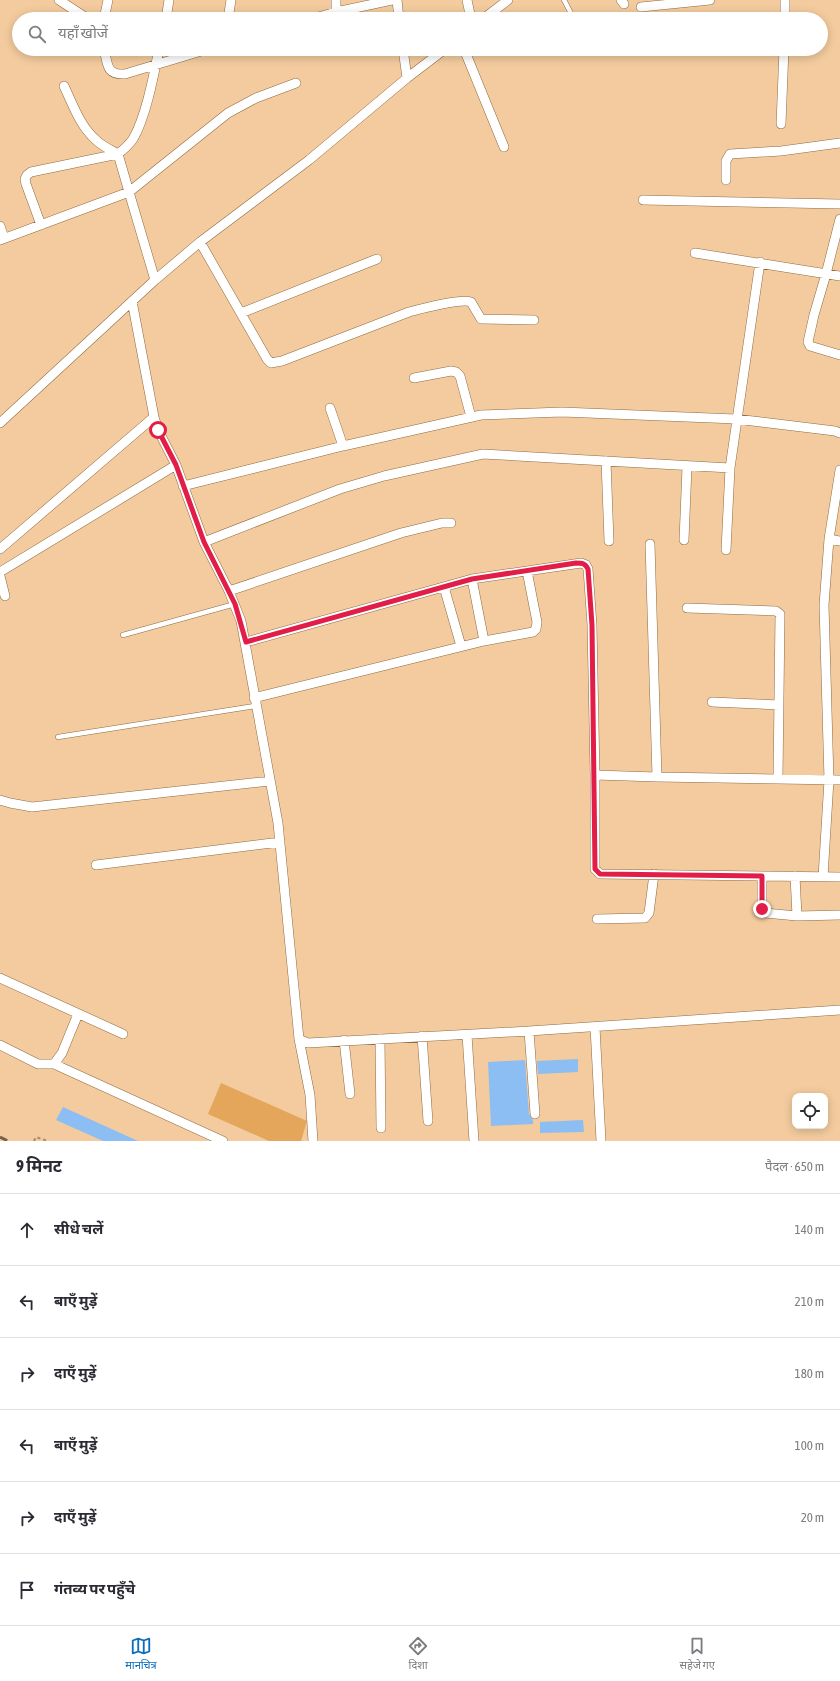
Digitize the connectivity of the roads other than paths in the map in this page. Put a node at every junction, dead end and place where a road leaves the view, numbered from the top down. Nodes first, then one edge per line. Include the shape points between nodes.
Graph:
1 (59, 0) edge
2 (108, 0) edge
3 (169, 0) edge
4 (231, 0) edge
5 (336, 0) edge
6 (392, 0) edge
7 (397, 0) edge
8 (467, 0) edge
9 (508, 0) edge
10 (564, 0) edge
11 (710, 0) edge
12 (785, 0) edge
13 (641, 6) dead end
14 (77, 12) edge
15 (105, 12) edge
16 (167, 12) edge
17 (229, 12) edge
18 (336, 12) joint
19 (398, 12) edge
20 (470, 12) edge
21 (492, 12) edge
22 (570, 12) edge
23 (784, 12) edge
24 (106, 56) edge
25 (158, 56) edge
26 (185, 56) edge
27 (404, 56) edge
28 (436, 56) edge
29 (467, 56) edge
30 (784, 56) edge
31 (156, 65) junction
32 (407, 78) junction
33 (296, 83) dead end
34 (64, 86) dead end
35 (781, 124) dead end
36 (840, 143) edge
37 (504, 147) dead end
38 (118, 154) junction
39 (726, 180) dead end
40 (129, 192) junction
41 (643, 200) dead end
42 (840, 204) edge
43 (840, 219) edge
44 (41, 225) junction
45 (0, 226) edge
46 (2, 239) edge
47 (200, 242) junction
48 (695, 253) dead end
49 (377, 259) dead end
50 (760, 262) junction
51 (826, 274) junction
52 (840, 276) edge
53 (155, 280) junction
54 (132, 301) junction
55 (241, 313) junction
56 (534, 320) dead end
57 (840, 355) edge
58 (414, 378) dead end
59 (330, 408) dead end
60 (154, 417) junction
61 (471, 417) junction
62 (736, 419) junction
63 (0, 423) edge
64 (840, 432) edge
65 (343, 446) junction
66 (606, 461) junction
67 (176, 465) junction
68 (687, 466) junction
69 (730, 468) junction
70 (840, 470) edge
71 (184, 486) junction
72 (451, 523) dead end
73 (829, 539) junction
74 (684, 540) dead end
75 (609, 541) dead end
76 (840, 541) edge
77 (204, 542) junction
78 (650, 544) dead end
79 (0, 549) edge
80 (726, 550) dead end
81 (527, 571) junction
82 (0, 577) edge
83 (472, 579) junction
84 (444, 587) junction
85 (229, 591) junction
86 (5, 596) dead end
87 (235, 604) junction
88 (687, 608) dead end
89 (122, 635) dead end
90 (484, 641) junction
91 (246, 642) junction
92 (460, 646) junction
93 (255, 702) junction
94 (712, 702) dead end
95 (779, 705) junction
96 (58, 737) dead end
97 (594, 775) junction
98 (657, 778) junction
99 (778, 778) junction
100 (829, 780) junction
101 (840, 780) edge
102 (270, 781) junction
103 (0, 800) edge
104 (280, 842) junction
105 (96, 865) dead end
106 (654, 874) junction
107 (762, 876) junction
108 (795, 876) junction
109 (823, 877) junction
110 (840, 877) edge
111 (840, 915) edge
112 (797, 916) junction
113 (597, 920) dead end
114 (0, 978) edge
115 (840, 1010) edge
116 (78, 1014) junction
117 (595, 1027) junction
118 (529, 1031) junction
119 (123, 1034) dead end
120 (467, 1035) junction
121 (422, 1036) junction
122 (299, 1039) junction
123 (380, 1039) junction
124 (344, 1040) junction
125 (0, 1045) edge
126 (54, 1064) junction
127 (350, 1094) dead end
128 (535, 1114) dead end
129 (428, 1121) dead end
130 (382, 1128) dead end
131 (224, 1141) edge
132 (313, 1141) edge
133 (474, 1141) edge
134 (601, 1141) edge

1 - 14 street
2 - 15 street
3 - 16 street
4 - 17 street
5 - 18 street
6 - 18 street
7 - 19 street
8 - 20 street
9 - 21 street
10 - 22 lane
11 - 13 street
12 - 23 street
24 - 31 street via 110,72 116,74
25 - 31 street
26 - 31 street
27 - 32 street
28 - 32 street
29 - 37 street
30 - 35 street
31 - 38 street via 140,123 132,140
32 - 47 street via 309,160
33 - 40 street via 256,98 228,113
34 - 38 street via 88,132
36 - 39 street via 781,151 730,154 726,161
38 - 40 street
38 - 44 street via 27,174 25,179
40 - 44 street
40 - 53 street
41 - 42 street
43 - 51 street
44 - 46 street
45 - 46 street
47 - 53 street
47 - 55 street
48 - 50 street
49 - 55 street
50 - 51 street
50 - 62 street
51 - 52 street
51 - 57 street via 808,342 810,346
53 - 54 street
54 - 60 street
54 - 63 street
55 - 56 street via 271,363 409,312 430,307 469,301 482,319
58 - 61 street via 456,372 460,376
59 - 65 street
60 - 67 street
60 - 79 street
61 - 62 street via 562,412
61 - 65 street
62 - 64 street
62 - 69 street
65 - 71 street
66 - 68 street
66 - 75 street
66 - 77 street via 483,454 384,476 340,489
67 - 71 street
67 - 82 street
68 - 69 street
68 - 74 street
69 - 80 street
70 - 73 street
71 - 77 street
72 - 85 street via 402,533
73 - 76 street
73 - 100 street via 824,605
77 - 85 street
78 - 98 street
81 - 83 street
81 - 90 street via 537,622 536,630
81 - 97 street via 581,563 588,569 592,625
82 - 86 street
83 - 84 street
83 - 90 street
84 - 91 street
84 - 92 street
85 - 87 street
87 - 89 lane
87 - 91 street
88 - 95 street via 778,612
90 - 92 street
91 - 93 street
92 - 93 street
93 - 96 lane
93 - 102 street
94 - 95 street
95 - 99 street
97 - 98 street
97 - 106 street via 595,869 600,874
98 - 99 street
99 - 100 street
100 - 101 street
100 - 109 street
102 - 103 street via 32,807
102 - 104 street
104 - 105 street
104 - 122 street
106 - 107 street
106 - 113 street via 648,916
107 - 108 street
107 - 112 street via 763,912
108 - 109 street
108 - 112 street
109 - 110 street
111 - 112 street
114 - 116 street
115 - 117 street
116 - 119 street
116 - 126 street via 62,1053
117 - 118 street
117 - 134 street
118 - 120 street
118 - 128 street
120 - 121 street
120 - 133 street
121 - 123 street
121 - 129 street
122 - 124 street via 308,1043
122 - 132 street via 310,1096
123 - 124 street
123 - 130 street
124 - 127 street
125 - 126 street via 38,1064
126 - 131 street

